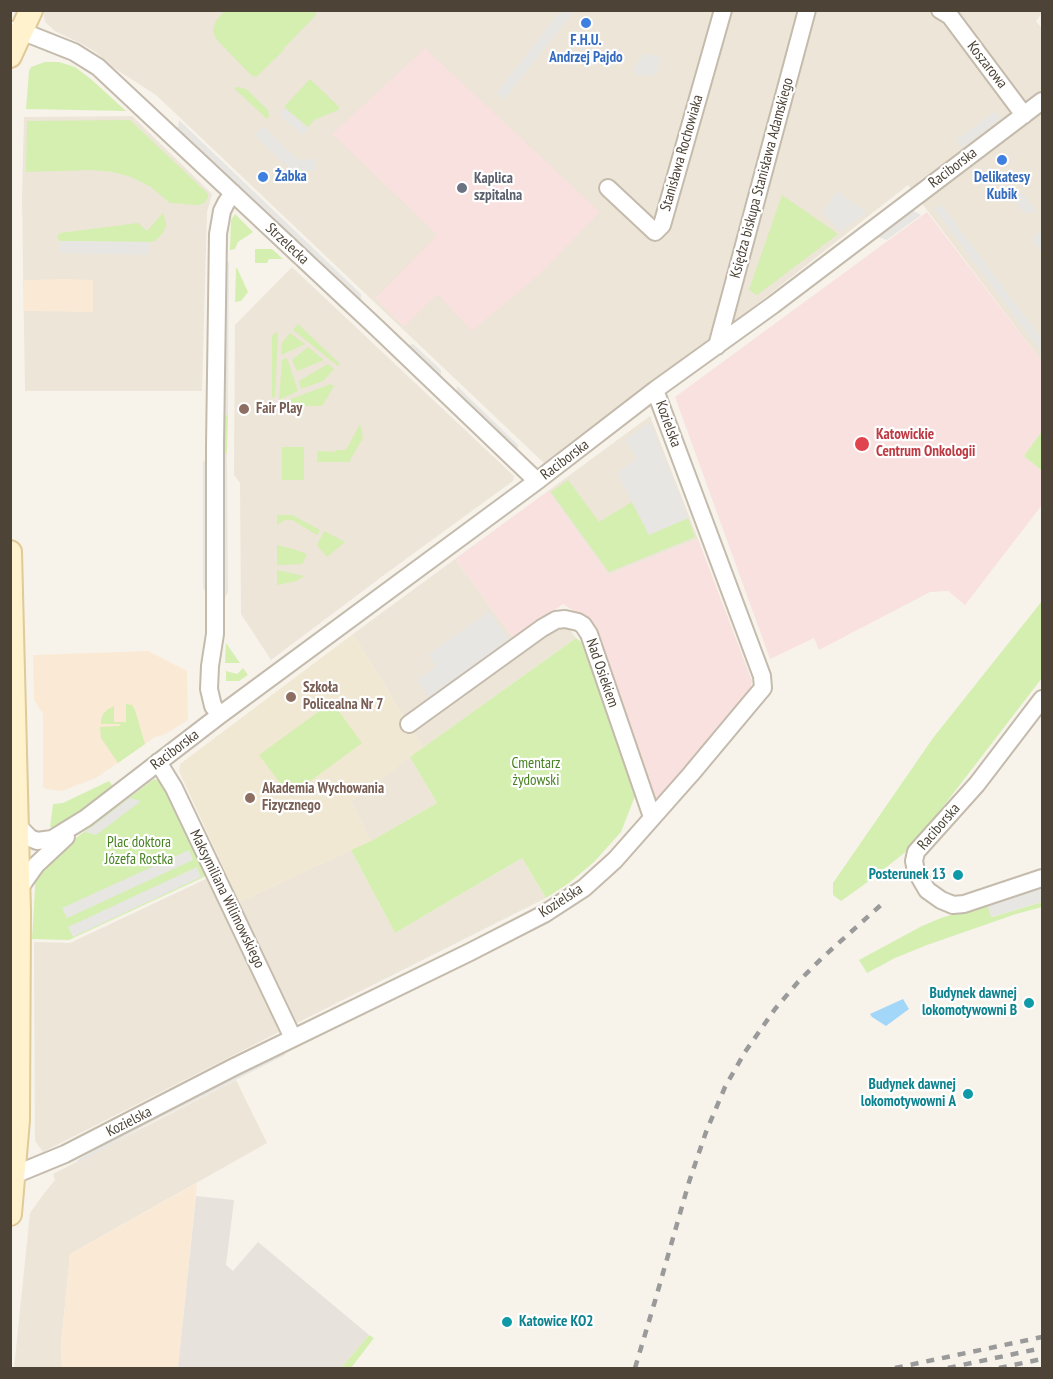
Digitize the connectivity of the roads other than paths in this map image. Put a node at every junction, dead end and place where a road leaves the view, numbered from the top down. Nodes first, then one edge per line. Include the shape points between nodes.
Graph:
1 (31, 10) edge
2 (723, 10) edge
3 (805, 11) edge
4 (948, 12) edge
5 (14, 27) edge
6 (10, 56) edge
7 (1042, 101) edge
8 (1024, 115) junction
9 (608, 188) dead end
10 (233, 193) junction
11 (717, 346) junction
12 (655, 390) junction
13 (537, 481) junction
14 (10, 552) edge
15 (1042, 699) edge
16 (220, 715) junction
17 (409, 724) dead end
18 (13, 726) edge
19 (158, 762) junction
20 (652, 817) junction
21 (86, 818) junction
22 (18, 826) junction
23 (1042, 878) edge
24 (19, 889) junction
25 (15, 995) edge
26 (293, 1038) junction
27 (13, 1150) edge
28 (14, 1175) junction
29 (10, 1214) edge

1 - 5 main road
2 - 9 street, Stanisława Rochowiaka via 662,225 655,232
3 - 11 street, Księdza biskupa Stanisława Adamskiego
4 - 8 street, Koszarowa
5 - 6 main road
5 - 10 street, Strzelecka via 99,67
7 - 8 street, Raciborska
8 - 11 street, Raciborska
10 - 13 street, Strzelecka
10 - 16 street via 220,216 218,240 215,634 209,689
11 - 12 street, Raciborska
12 - 13 street, Raciborska
12 - 20 street, Kozielska via 764,688
13 - 16 street, Raciborska
14 - 18 main road
15 - 23 street, Raciborska via 978,784 916,852 914,861 927,890 953,905
16 - 19 street, Raciborska
17 - 20 street, Nad Osiekiem via 542,628 556,620 578,622 589,634
18 - 22 main road
19 - 21 street, Raciborska
19 - 26 street, Maksymiliana Wilimowskiego
20 - 26 street, Kozielska via 615,860 584,888 544,914
21 - 22 street, Raciborska via 51,839 37,841
21 - 24 street, Raciborska via 36,865
22 - 24 main road
24 - 25 main road
25 - 27 main road
26 - 28 street, Kozielska via 65,1154
27 - 28 main road
28 - 29 main road

